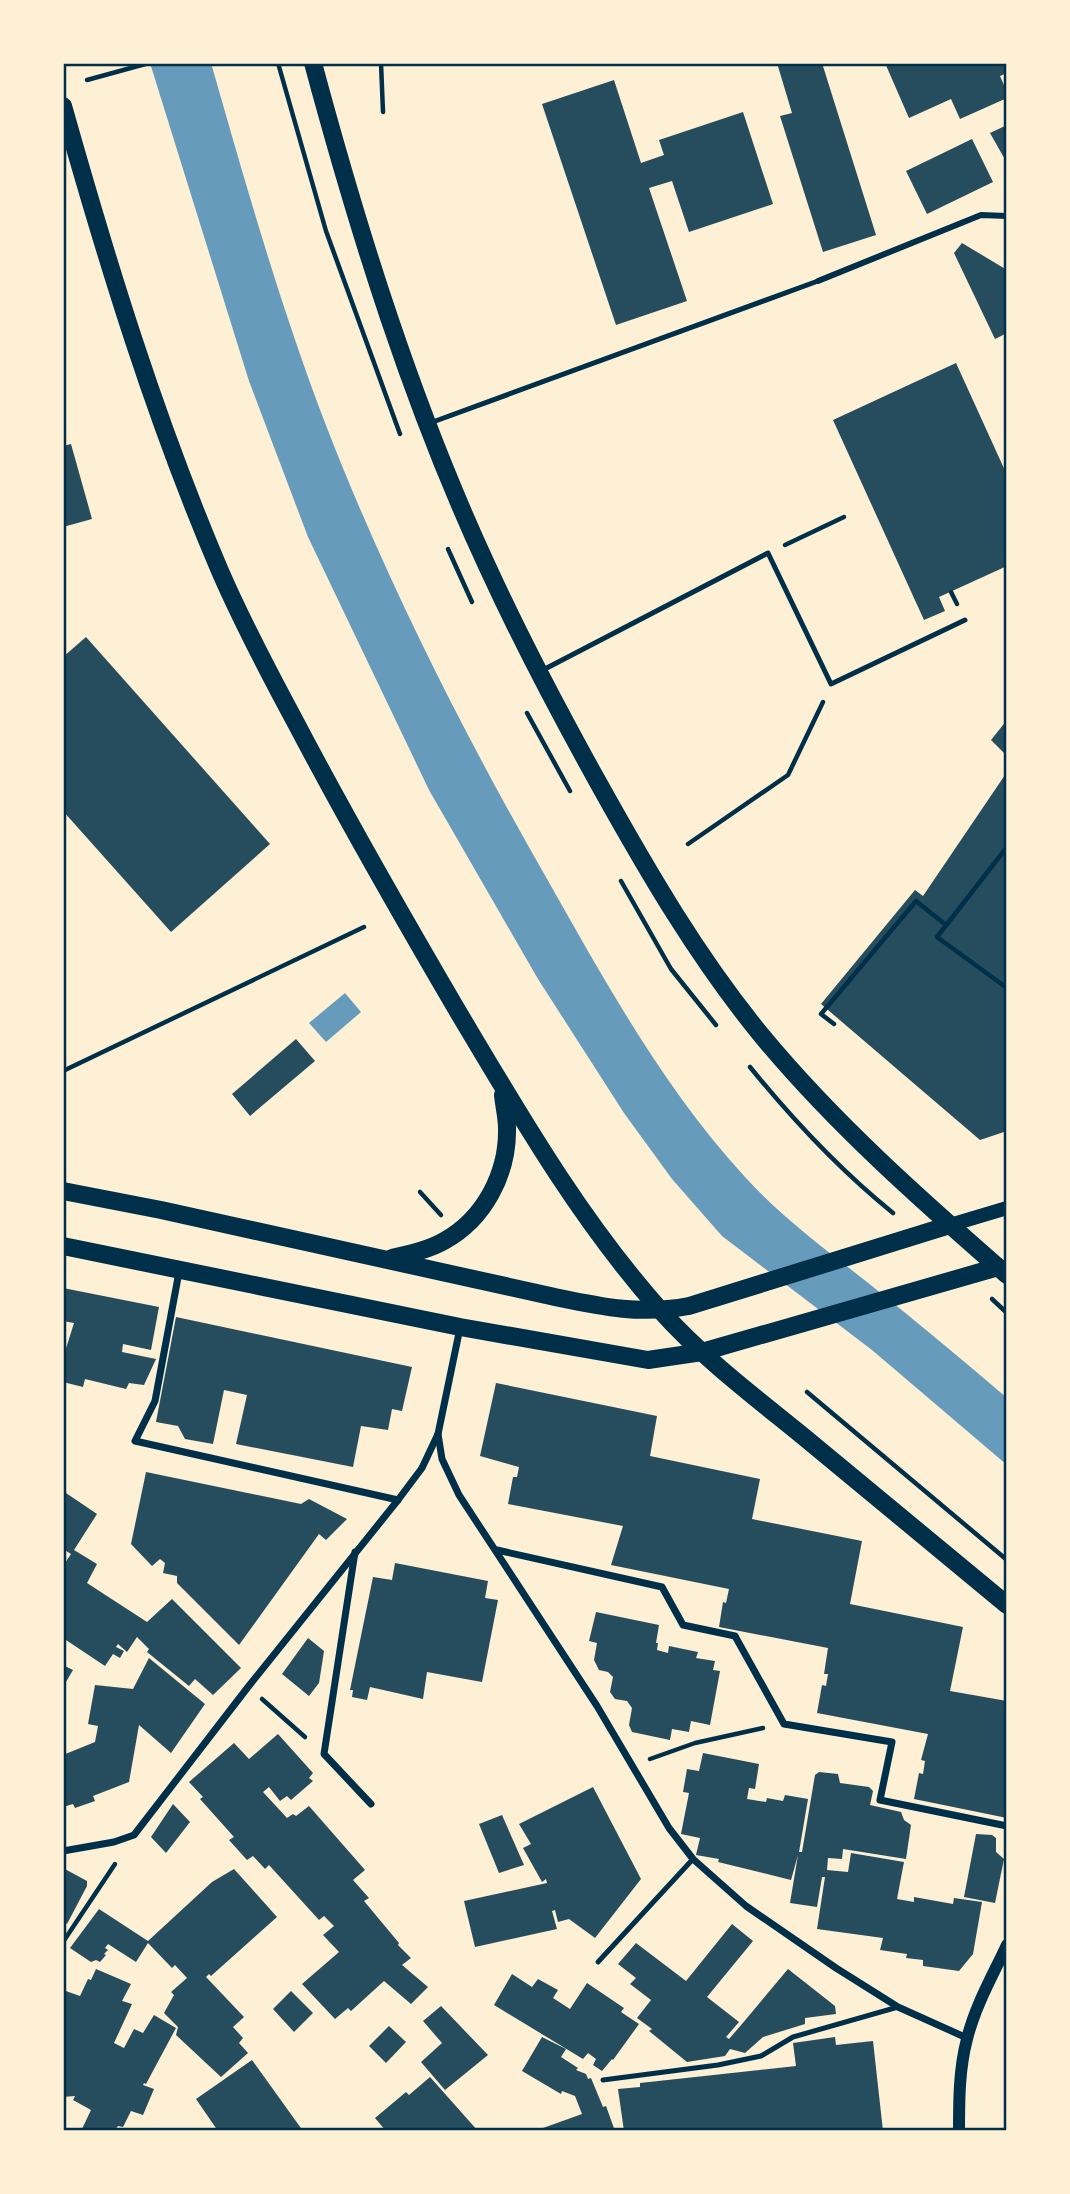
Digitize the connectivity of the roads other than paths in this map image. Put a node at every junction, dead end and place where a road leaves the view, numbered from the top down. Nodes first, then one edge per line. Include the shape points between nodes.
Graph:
1 (313, 63) edge
2 (63, 106) edge
3 (1007, 216) edge
4 (818, 281) joint
5 (429, 423) junction
6 (965, 620) dead end
7 (539, 672) junction
8 (502, 1088) junction
9 (63, 1191) edge
10 (1007, 1208) edge
11 (950, 1225) junction
12 (63, 1246) edge
13 (386, 1259) junction
14 (1004, 1268) edge
15 (179, 1270) junction
16 (661, 1311) junction
17 (460, 1327) junction
18 (702, 1352) junction
19 (438, 1434) junction
20 (398, 1500) junction
21 (497, 1550) junction
22 (355, 1552) junction
23 (1007, 1605) edge
24 (371, 1804) dead end
25 (1007, 1826) edge
26 (63, 1851) edge
27 (693, 1859) junction
28 (1007, 1945) edge
29 (598, 1962) dead end
30 (898, 2007) junction
31 (967, 2038) junction
32 (603, 2080) dead end
33 (959, 2131) edge

1 - 5 main road via 369,255
2 - 8 main road via 161,425 222,576 334,796
3 - 4 street via 981,215
4 - 5 lane
5 - 7 main road via 487,566
6 - 7 lane via 831,684 768,553
7 - 11 main road via 664,898 732,996 763,1037 834,1113
8 - 13 main road via 506,1148 500,1177 486,1203 467,1225 443,1242
8 - 16 main road via 557,1174
9 - 13 main road
10 - 11 main road
11 - 14 main road
11 - 16 main road
12 - 15 main road
13 - 16 main road via 582,1303
14 - 18 main road
15 - 17 main road
15 - 20 street via 155,1401 135,1441
16 - 18 main road
17 - 18 main road via 648,1360
17 - 19 street
18 - 23 main road
19 - 20 street via 422,1468
19 - 21 street via 447,1472
20 - 22 street
21 - 25 street via 663,1587 683,1625 735,1636 784,1724 892,1742 880,1800
21 - 27 street via 669,1828
22 - 24 street via 324,1754
22 - 26 street via 134,1835
27 - 29 lane
27 - 30 street via 746,1906
28 - 31 street
30 - 31 street
30 - 32 lane via 793,2037 761,2056
31 - 33 street

